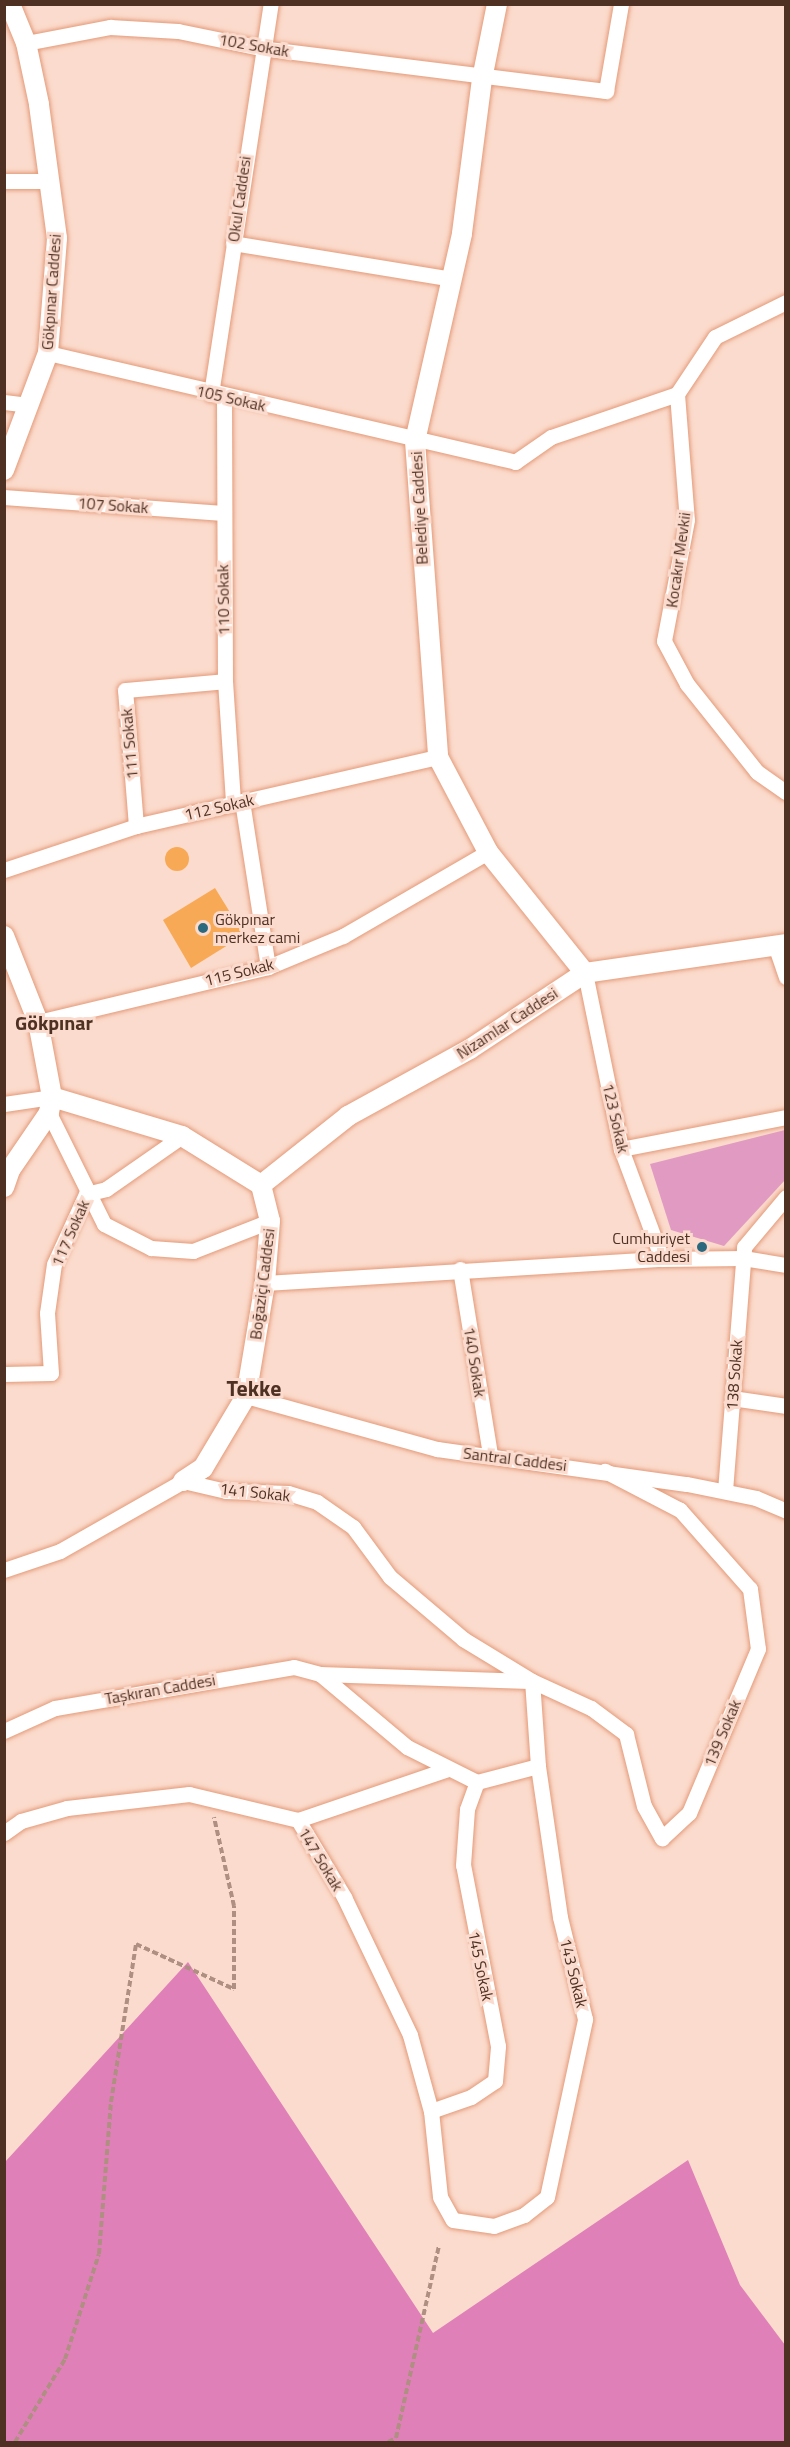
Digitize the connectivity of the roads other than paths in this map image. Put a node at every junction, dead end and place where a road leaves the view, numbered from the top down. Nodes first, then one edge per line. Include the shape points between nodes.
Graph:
1 (10, 4) edge
2 (271, 4) edge
3 (497, 4) edge
4 (621, 4) edge
5 (26, 43) junction
6 (261, 48) junction
7 (482, 79) junction
8 (4, 181) edge
9 (49, 181) junction
10 (233, 243) junction
11 (452, 279) junction
12 (786, 302) edge
13 (48, 353) junction
14 (677, 394) junction
15 (218, 395) junction
16 (4, 402) edge
17 (30, 405) junction
18 (416, 441) junction
19 (4, 470) edge
20 (4, 497) edge
21 (222, 513) junction
22 (225, 681) junction
23 (438, 758) junction
24 (786, 792) edge
25 (237, 802) junction
26 (136, 826) junction
27 (488, 852) junction
28 (4, 870) edge
29 (5, 937) edge
30 (780, 945) edge
31 (268, 968) junction
32 (585, 973) junction
33 (786, 976) edge
34 (38, 1022) junction
35 (4, 1104) edge
36 (51, 1105) junction
37 (786, 1117) edge
38 (182, 1136) junction
39 (621, 1149) junction
40 (261, 1185) junction
41 (4, 1187) edge
42 (86, 1194) junction
43 (786, 1197) edge
44 (270, 1221) junction
45 (743, 1258) junction
46 (662, 1259) junction
47 (786, 1265) edge
48 (460, 1269) junction
49 (265, 1283) junction
50 (4, 1374) edge
51 (246, 1396) junction
52 (732, 1398) junction
53 (786, 1406) edge
54 (490, 1455) junction
55 (605, 1471) junction
56 (183, 1481) junction
57 (725, 1491) junction
58 (786, 1511) edge
59 (4, 1570) edge
60 (320, 1674) junction
61 (532, 1681) junction
62 (4, 1731) edge
63 (537, 1766) junction
64 (448, 1769) junction
65 (477, 1782) junction
66 (298, 1820) junction
67 (4, 1833) edge
68 (431, 2111) junction
69 (453, 2220) joint

1 - 5 street, Gökpınar Caddesi
2 - 6 street, Okul Caddesi
3 - 7 street, Belediye Caddesi
4 - 7 street, 102 Sokak via 606,91
5 - 6 street, 102 Sokak via 110,27 178,31
5 - 9 street, Gökpınar Caddesi
6 - 7 street, 102 Sokak
6 - 10 street, Okul Caddesi
7 - 11 street, Belediye Caddesi
8 - 9 street
9 - 13 street, Gökpınar Caddesi via 57,238
10 - 11 street
10 - 15 street, Okul Caddesi
11 - 18 street, Belediye Caddesi
12 - 14 street via 715,337
13 - 15 street, 105 Sokak
13 - 17 street, Gökpınar Caddesi
14 - 18 street, 105 Sokak via 550,437 515,462
14 - 24 street, Kocakır Mevkii via 687,520 664,641 687,684 757,772
15 - 18 street, 105 Sokak
15 - 21 street, 110 Sokak
16 - 17 street
17 - 19 street, Gökpınar Caddesi
18 - 23 street, Belediye Caddesi
20 - 21 street, 107 Sokak
21 - 22 street, 110 Sokak
22 - 25 street, 110 Sokak
22 - 26 street, 111 Sokak via 125,690
23 - 25 street, 112 Sokak
23 - 27 street, Belediye Caddesi
25 - 26 street, 112 Sokak
25 - 31 street, 110 Sokak
26 - 28 street, 112 Sokak
27 - 31 street, 115 Sokak via 343,936
27 - 32 street, Belediye Caddesi
29 - 34 street
30 - 32 street, Nizamlar Caddesi
30 - 33 street
31 - 34 street, 115 Sokak
32 - 39 street, 123 Sokak
32 - 40 street, Nizamlar Caddesi via 470,1049 348,1116
34 - 36 street
35 - 36 street
36 - 38 street
36 - 41 street via 10,1170
36 - 42 street
37 - 39 street
38 - 40 street
38 - 42 street, 117 Sokak via 106,1190
39 - 46 street, 123 Sokak
40 - 44 street, Boğaziçi Caddesi
42 - 44 street via 104,1224 151,1248 193,1251
42 - 50 street, 117 Sokak via 54,1264 47,1313 51,1373
43 - 45 street via 744,1246
44 - 49 street, Boğaziçi Caddesi
45 - 46 street
45 - 47 street
45 - 52 street, 138 Sokak
46 - 48 street
48 - 49 street
48 - 54 street, 140 Sokak
49 - 51 street, Boğaziçi Caddesi
51 - 54 street, Santral Caddesi via 437,1449
51 - 56 street, Boğaziçi Caddesi via 203,1468
52 - 53 street
52 - 57 street, 138 Sokak
54 - 55 street, Santral Caddesi
55 - 57 street, Santral Caddesi
55 - 61 street, 139 Sokak via 680,1510 750,1589 758,1649 689,1813 662,1838 644,1806 626,1734 591,1708
56 - 59 street via 60,1551
56 - 61 street, 141 Sokak via 226,1491 288,1492 317,1502 353,1527 390,1577 463,1640
57 - 58 street, Santral Caddesi via 756,1498
60 - 61 street, Taşkıran Caddesi
60 - 62 street, Taşkıran Caddesi via 294,1667 124,1695 55,1708
60 - 64 street via 407,1747
61 - 63 street, 143 Sokak
63 - 65 street
63 - 69 street, 143 Sokak via 560,1917 585,2019 547,2197 524,2215 494,2226
64 - 65 street
64 - 66 street
65 - 68 street, 145 Sokak via 467,1809 463,1865 498,2046 495,2081 471,2097
66 - 67 street, 147 Sokak via 189,1794 68,1808 21,1821
66 - 68 street, 147 Sokak via 344,1897 410,2035
68 - 69 street, 147 Sokak via 440,2197

